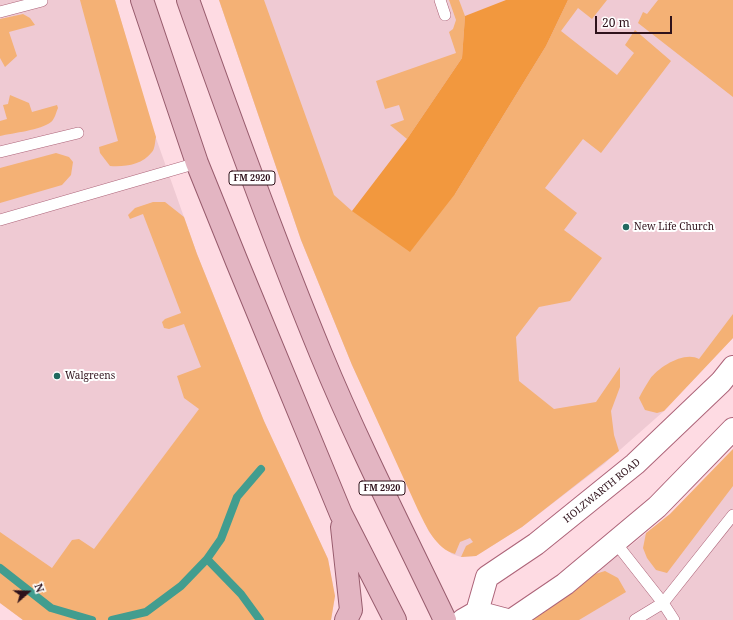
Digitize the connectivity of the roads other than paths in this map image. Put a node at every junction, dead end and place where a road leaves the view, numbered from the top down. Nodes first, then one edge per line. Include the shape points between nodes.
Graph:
1 (142, 0) edge
2 (188, 0) edge
3 (440, 0) edge
4 (42, 1) edge
5 (0, 12) edge
6 (445, 15) dead end
7 (78, 133) dead end
8 (0, 152) edge
9 (197, 163) junction
10 (0, 220) edge
11 (733, 367) edge
12 (733, 429) edge
13 (341, 514) junction
14 (733, 515) edge
15 (615, 542) junction
16 (663, 603) junction
17 (470, 616) edge
18 (346, 620) edge
19 (395, 620) edge
20 (445, 620) edge
21 (507, 620) edge
22 (512, 620) edge
23 (635, 620) edge
24 (674, 620) edge

1 - 9 main road
2 - 20 main road, FM 2920 / FM 2920 via 238,141 322,355 365,453
3 - 6 lane
4 - 5 lane
7 - 8 lane
9 - 10 lane
9 - 13 main road
11 - 17 main road, HOLZWARTH ROAD via 721,382 635,464 536,544 487,577
12 - 15 main road via 656,507
13 - 18 main road via 351,610
13 - 19 main road
14 - 16 lane
15 - 16 lane
15 - 22 main road via 565,584
16 - 23 lane
16 - 24 lane
17 - 21 main road, HOLZWARTH ROAD

